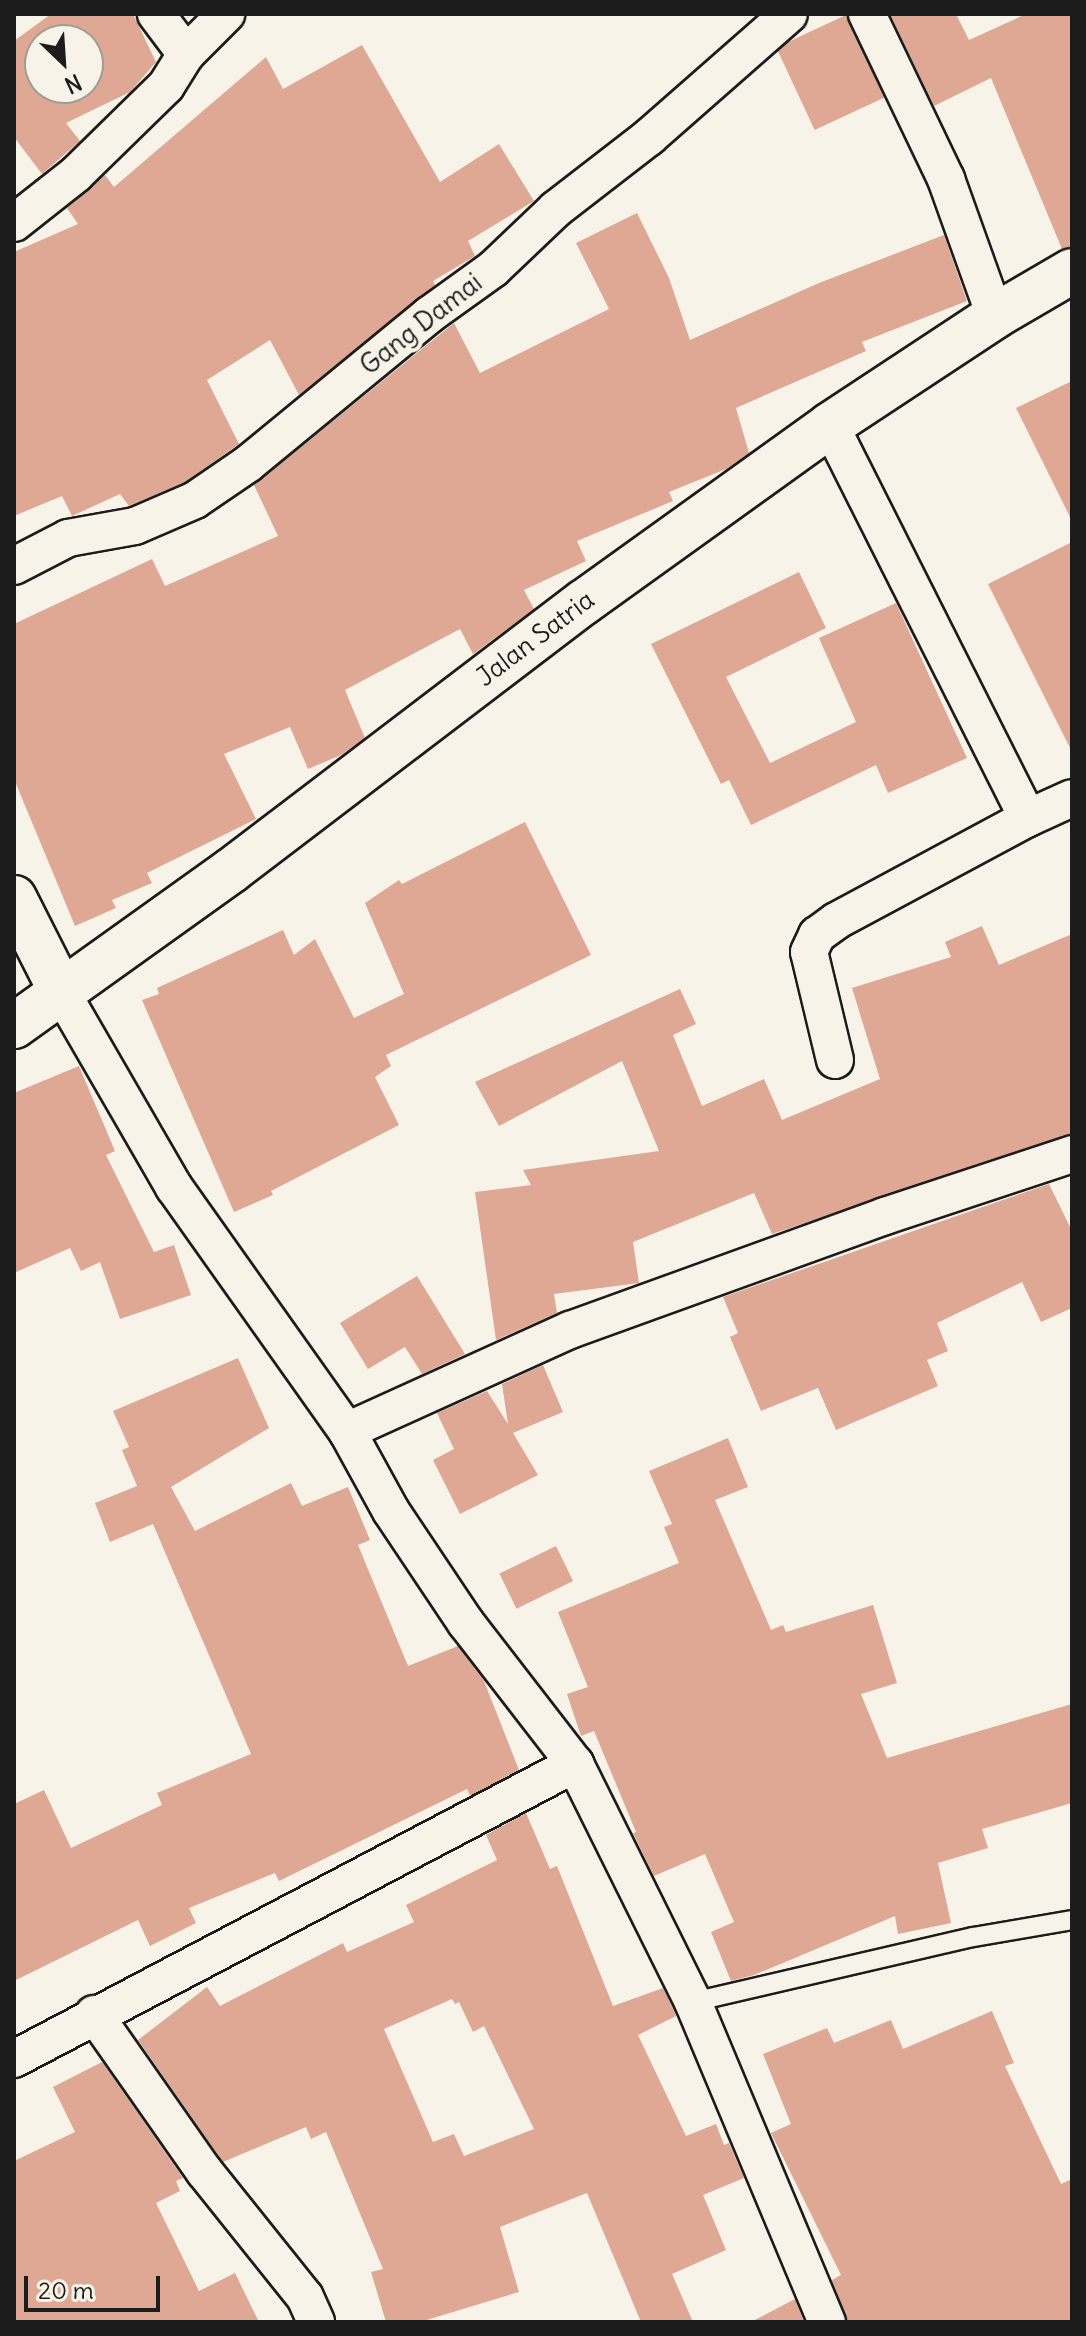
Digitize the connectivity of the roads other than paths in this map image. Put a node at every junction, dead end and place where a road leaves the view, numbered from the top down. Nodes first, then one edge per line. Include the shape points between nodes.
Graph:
1 (156, 14) edge
2 (226, 14) edge
3 (789, 14) edge
4 (867, 14) edge
5 (186, 54) junction
6 (14, 223) edge
7 (1072, 271) edge
8 (995, 316) junction
9 (830, 425) junction
10 (14, 566) edge
11 (1072, 798) edge
12 (1028, 818) junction
13 (14, 898) edge
14 (63, 995) junction
15 (14, 1026) edge
16 (835, 1060) dead end
17 (1072, 1154) edge
18 (347, 1431) junction
19 (575, 1764) junction
20 (1072, 1920) edge
21 (693, 2002) junction
22 (94, 2014) junction
23 (14, 2059) edge
24 (316, 2322) edge
25 (827, 2322) edge

1 - 5 street
2 - 5 street
3 - 10 street, Gang Damai via 649,137 556,209 493,269 249,463 195,500 147,521 68,538
4 - 8 street via 946,179
5 - 6 street via 166,86
7 - 8 street, Jalan Satria
8 - 9 street, Jalan Satria
9 - 12 street
9 - 14 street, Jalan Satria via 572,610
11 - 12 street
12 - 16 street via 817,935 809,952
13 - 14 street
14 - 15 street, Jalan Satria
14 - 18 street via 174,1187
17 - 18 street via 570,1330
18 - 19 street via 391,1511 466,1623
19 - 21 street
19 - 22 street via 332,1895
20 - 21 lane via 973,1937
21 - 25 street
22 - 23 street
22 - 24 street via 204,2171 305,2297

